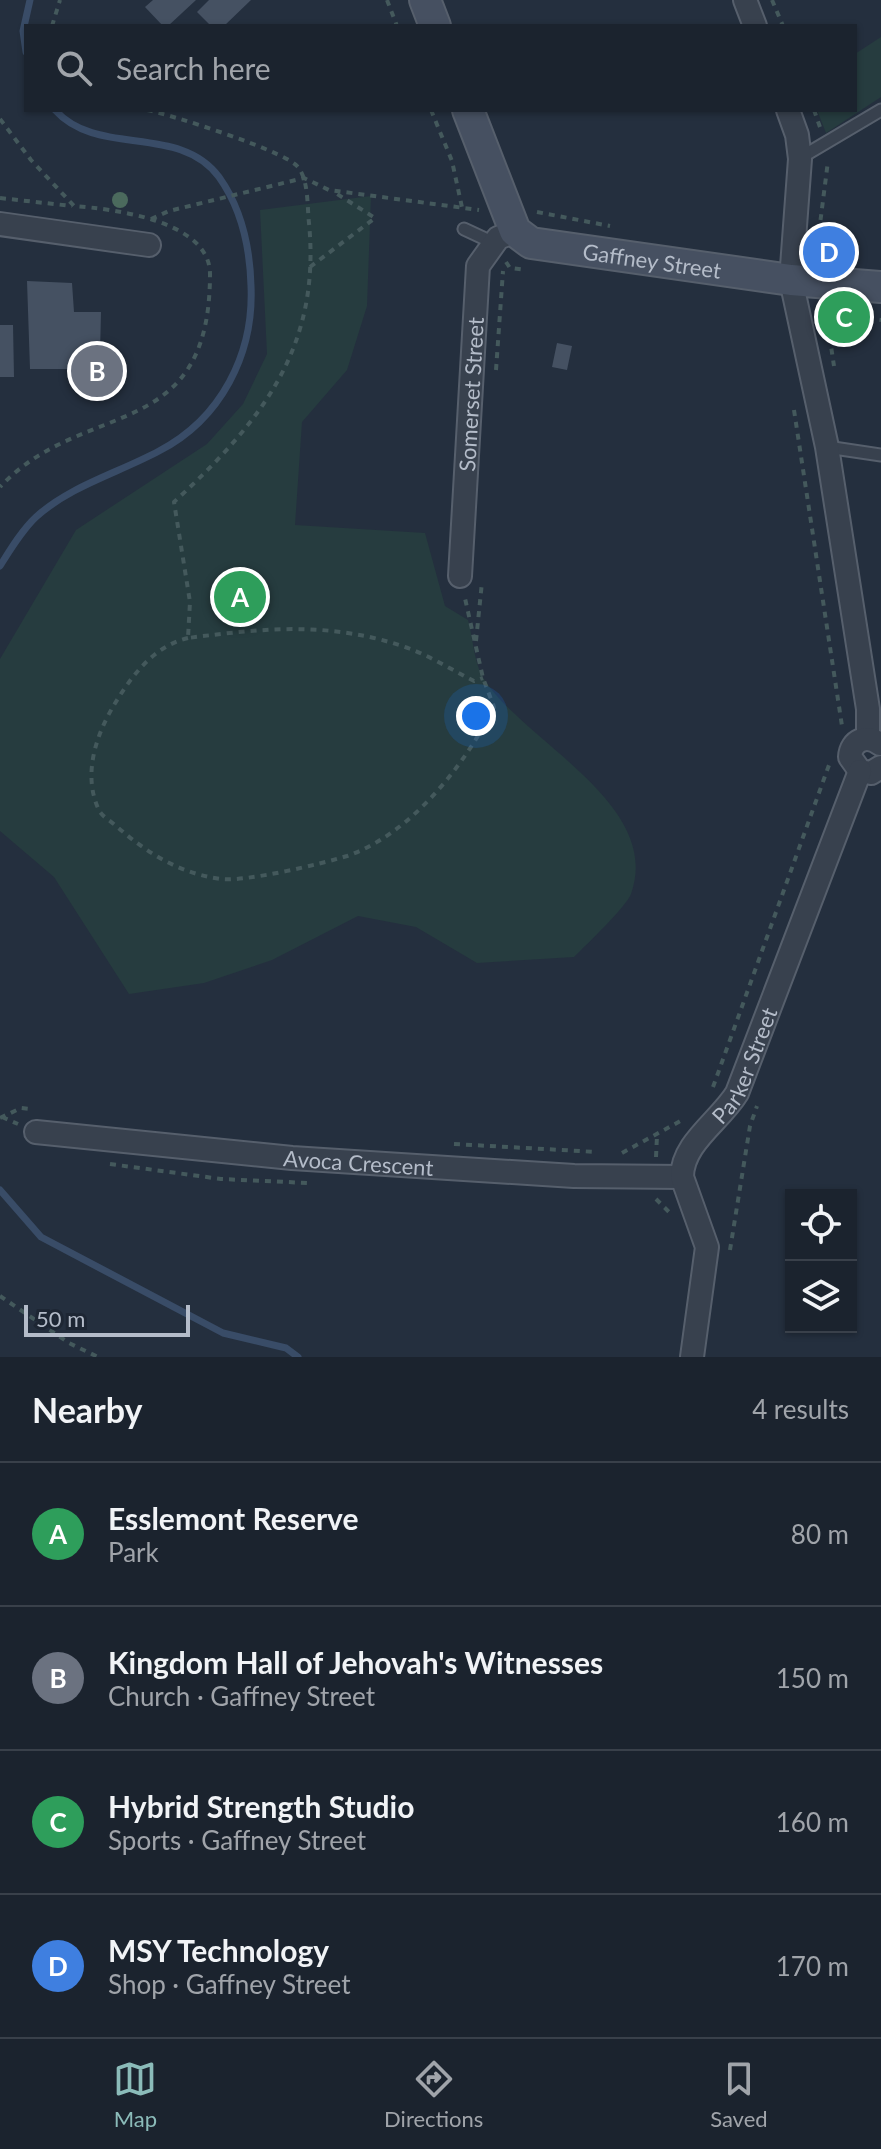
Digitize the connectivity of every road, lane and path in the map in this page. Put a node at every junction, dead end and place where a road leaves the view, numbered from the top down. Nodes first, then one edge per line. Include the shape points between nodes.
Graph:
1 (60, 0) edge
2 (387, 0) edge
3 (425, 0) edge
4 (745, 0) edge
5 (772, 0) edge
6 (53, 24) edge
7 (396, 24) edge
8 (434, 24) edge
9 (754, 24) edge
10 (782, 24) edge
11 (881, 110) edge
12 (153, 112) edge
13 (432, 112) edge
14 (469, 112) edge
15 (789, 112) edge
16 (0, 119) edge
17 (800, 159) junction
18 (304, 178) junction
19 (329, 190) junction
20 (0, 198) edge
21 (74, 206) junction
22 (463, 209) junction
23 (151, 219) junction
24 (511, 220) junction
25 (0, 224) edge
26 (615, 226) dead end
27 (464, 229) dead end
28 (149, 245) dead end
29 (310, 267) junction
30 (791, 280) junction
31 (881, 287) edge
32 (881, 303) edge
33 (792, 397) dead end
34 (827, 447) junction
35 (881, 455) edge
36 (0, 487) edge
37 (460, 576) joint
38 (188, 638) junction
39 (483, 678) junction
40 (838, 738) dead end
41 (875, 741) edge
42 (833, 751) dead end
43 (870, 769) edge
44 (712, 1089) dead end
45 (760, 1098) dead end
46 (696, 1111) dead end
47 (1, 1118) edge
48 (36, 1121) joint
49 (451, 1144) dead end
50 (106, 1163) dead end
51 (682, 1177) junction
52 (316, 1184) dead end
53 (652, 1199) dead end
54 (674, 1218) dead end
55 (705, 1236) junction
56 (732, 1237) junction
57 (730, 1252) dead end
58 (0, 1296) edge
59 (98, 1357) edge
60 (692, 1357) edge

1 - 6 path
2 - 7 path
3 - 8 main road
4 - 9 street
5 - 10 path
11 - 17 lane
12 - 18 path via 277,153 298,166
13 - 22 path via 452,161
14 - 24 main road
15 - 17 street
16 - 21 path
17 - 30 street
18 - 19 path
18 - 23 path
18 - 29 path
19 - 22 path
19 - 29 path via 375,218
20 - 21 path
21 - 23 path
22 - 24 path
23 - 36 path via 197,243 210,263 207,328 189,366 164,396 25,465
24 - 26 path via 538,214
24 - 27 lane
24 - 30 main road, Gaffney Street via 531,243
24 - 37 street, Somerset Street via 478,266
25 - 28 street
29 - 38 path via 310,288 291,360 258,416 174,502 190,602
30 - 31 main road, Gaffney Street
30 - 32 main road, Gaffney Street
30 - 34 street
33 - 40 path via 842,724
34 - 35 lane
34 - 41 street
37 - 39 path
38 - 39 path via 279,627 340,631 408,648 474,681
38 - 39 path via 168,643 130,678 106,718 90,765 98,810 147,853 184,870 225,879 349,855 392,831 436,793 486,722 494,707
41 - 43 street, Parker Street via 857,742 851,751 852,763
42 - 44 path
43 - 51 street, Parker Street via 737,1093 690,1147
45 - 56 path via 750,1126
46 - 49 path via 623,1154
47 - 48 path via 21,1108
48 - 51 street, Avoca Crescent via 292,1158 574,1176
50 - 52 path via 221,1179
51 - 55 street
53 - 54 path
55 - 56 path
55 - 60 street
56 - 57 path
58 - 59 path

